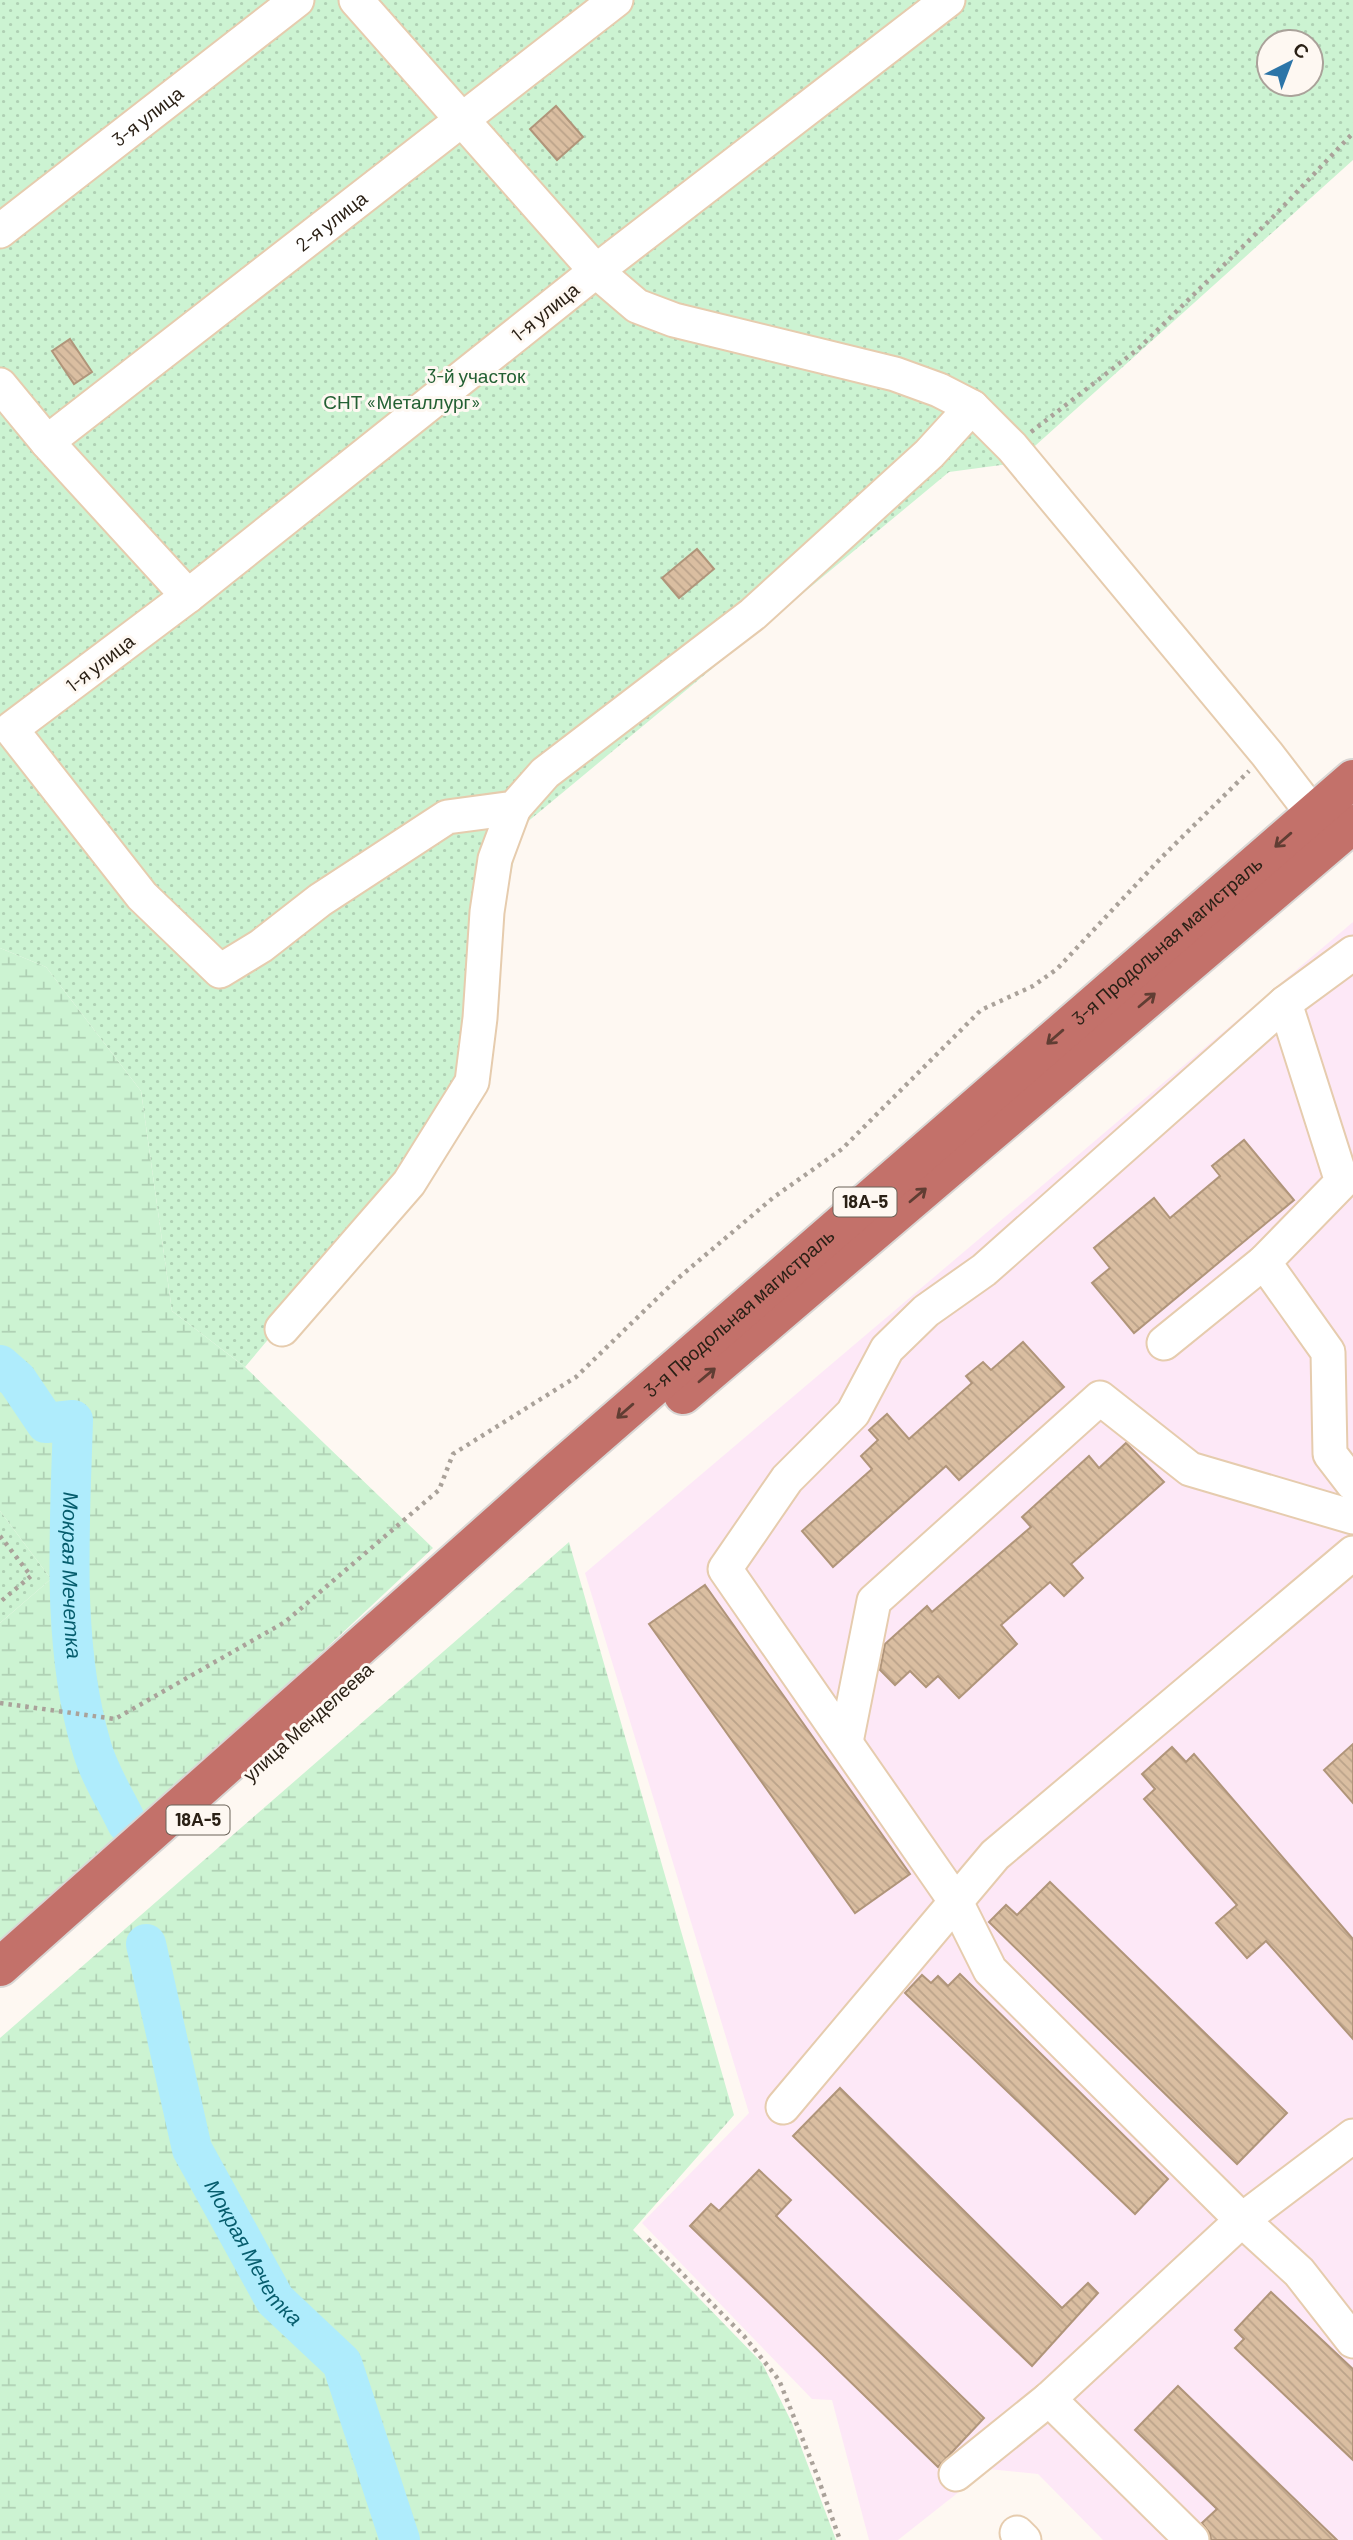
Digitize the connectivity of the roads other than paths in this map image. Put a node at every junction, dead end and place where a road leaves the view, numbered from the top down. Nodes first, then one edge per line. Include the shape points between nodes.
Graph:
1 (297, 0) edge
2 (356, 0) edge
3 (616, 0) edge
4 (948, 0) edge
5 (463, 118) junction
6 (0, 231) edge
7 (596, 271) junction
8 (0, 385) edge
9 (972, 407) junction
10 (47, 442) junction
11 (188, 596) junction
12 (1353, 779) edge
13 (514, 808) junction
14 (1313, 814) junction
15 (1353, 824) edge
16 (1353, 953) edge
17 (1285, 1003) junction
18 (1264, 1262) junction
19 (282, 1329) dead end
20 (1164, 1343) dead end
21 (1353, 1484) edge
22 (1353, 1517) edge
23 (1353, 1553) edge
24 (388, 1636) junction
25 (846, 1742) junction
26 (956, 1902) junction
27 (0, 1967) edge
28 (0, 1995) edge
29 (783, 2107) dead end
30 (1353, 2136) edge
31 (1242, 2220) junction
32 (1353, 2341) edge
33 (1049, 2399) junction
34 (956, 2474) dead end
35 (1192, 2540) edge

1 - 6 street, 3-я улица
2 - 5 street
3 - 5 street, 2-я улица
4 - 7 street, 1-я улица
5 - 7 street
5 - 10 street, 2-я улица
7 - 9 street via 637,306 674,320 895,374
7 - 11 street, 1-я улица
8 - 10 street
9 - 13 street via 929,454 753,614 545,773
9 - 14 street via 1012,447
10 - 11 street
11 - 13 street, 1-я улица via 11,729 142,896 220,971 447,817
12 - 14 highway, 3-я Продольная магистраль / 18А-5
13 - 19 street via 495,859 471,1082 409,1183
14 -> 24 highway, 3-я Продольная магистраль / 18А-5 via 828,1233
24 -> 15 highway, 3-я Продольная магистраль / 18А-5 via 506,1546
16 - 17 street
17 - 18 street via 1342,1182
17 - 25 street via 984,1270 926,1311 887,1349 853,1413 787,1479 725,1569
18 - 20 street
18 - 21 street via 1328,1352 1330,1454
22 - 25 street via 1190,1469 1100,1398 874,1601
23 - 26 street via 995,1855
24 - 27 highway, улица Менделеева / 18А-5
24 - 28 highway, улица Менделеева / 18А-5
25 - 26 street
26 - 29 street
26 - 31 street via 990,1970
30 - 31 street
31 - 32 street via 1299,2272
31 - 33 street
33 - 34 street
33 - 35 street

